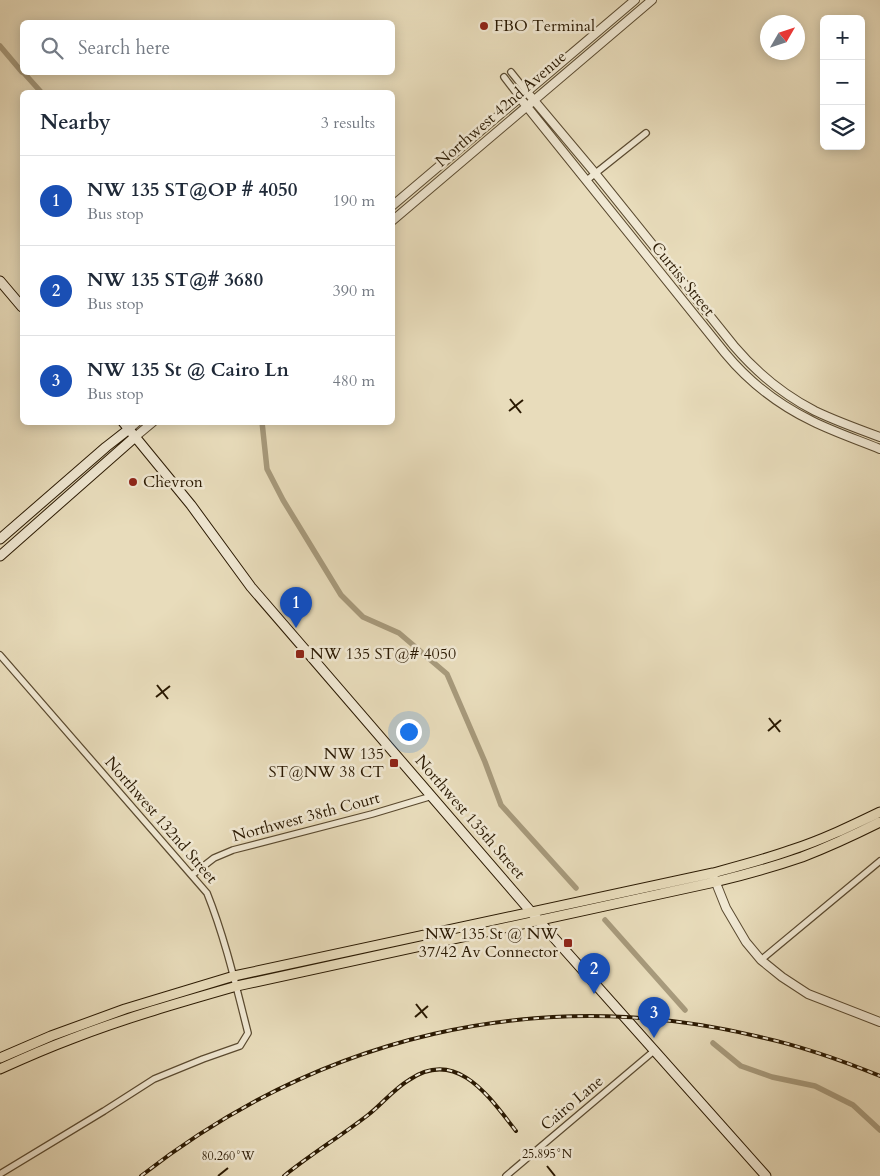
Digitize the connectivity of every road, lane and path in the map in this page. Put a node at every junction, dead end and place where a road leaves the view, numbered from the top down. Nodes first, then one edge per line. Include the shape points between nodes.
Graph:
1 (635, 0) edge
2 (652, 0) edge
3 (511, 72) dead end
4 (504, 77) dead end
5 (524, 95) junction
6 (531, 104) junction
7 (646, 133) dead end
8 (595, 173) junction
9 (587, 180) junction
10 (395, 203) edge
11 (395, 216) edge
12 (0, 281) edge
13 (20, 304) edge
14 (800, 402) junction
15 (794, 411) junction
16 (149, 425) edge
17 (126, 426) edge
18 (135, 437) junction
19 (880, 437) edge
20 (880, 449) edge
21 (0, 539) edge
22 (1, 554) edge
23 (0, 655) edge
24 (432, 796) junction
25 (880, 812) edge
26 (880, 822) edge
27 (880, 861) edge
28 (713, 873) junction
29 (192, 875) junction
30 (716, 882) junction
31 (532, 912) junction
32 (539, 921) junction
33 (762, 960) junction
34 (234, 976) junction
35 (237, 986) junction
36 (880, 1022) edge
37 (655, 1050) junction
38 (0, 1058) edge
39 (0, 1069) edge
40 (0, 1174) edge
41 (506, 1176) edge
42 (766, 1176) edge

1 - 5 street, Northwest 42nd Avenue
2 - 6 street, Northwest 42nd Avenue
3 - 5 street, Curtiss Street
4 - 5 street, Curtiss Street
5 - 6 street, Curtiss Street
5 - 10 street, Northwest 42nd Avenue
6 - 8 street, Curtiss Street
6 - 9 street, Curtiss Street
6 - 11 street, Northwest 42nd Avenue
7 - 8 street
8 - 9 street
8 - 14 street, Curtiss Street via 742,356 773,384
9 - 15 street, Curtiss Street via 734,364 770,396
12 - 13 main road
14 - 15 street
14 - 19 street, Curtiss Street
15 - 20 street, Curtiss Street via 824,427
16 - 18 street
17 - 18 main road, Northwest 135th Street
17 - 21 main road
18 - 22 main road
18 - 24 main road, Northwest 135th Street via 191,505 251,587
23 - 29 street, Northwest 132nd Street
24 - 29 street, Northwest 38th Court via 233,850 214,858
24 - 31 main road, Northwest 135th Street
25 - 28 main road via 792,850
26 - 30 main road via 802,857
27 - 33 street
28 - 30 street
28 - 31 main road
29 - 34 street, Northwest 132nd Street via 207,893
30 - 32 main road
30 - 33 street via 726,908 746,942
31 - 32 main road, Northwest 135th Street
31 - 34 main road
32 - 35 main road
32 - 37 main road, Northwest 135th Street
33 - 36 street via 782,978 808,994
34 - 35 street, Northwest 132nd Street
34 - 38 main road via 125,1009
35 - 39 main road via 114,1023
35 - 40 street, Northwest 132nd Street via 248,1032 240,1046 154,1079
37 - 41 street, Cairo Lane
37 - 42 main road, Northwest 135th Street

